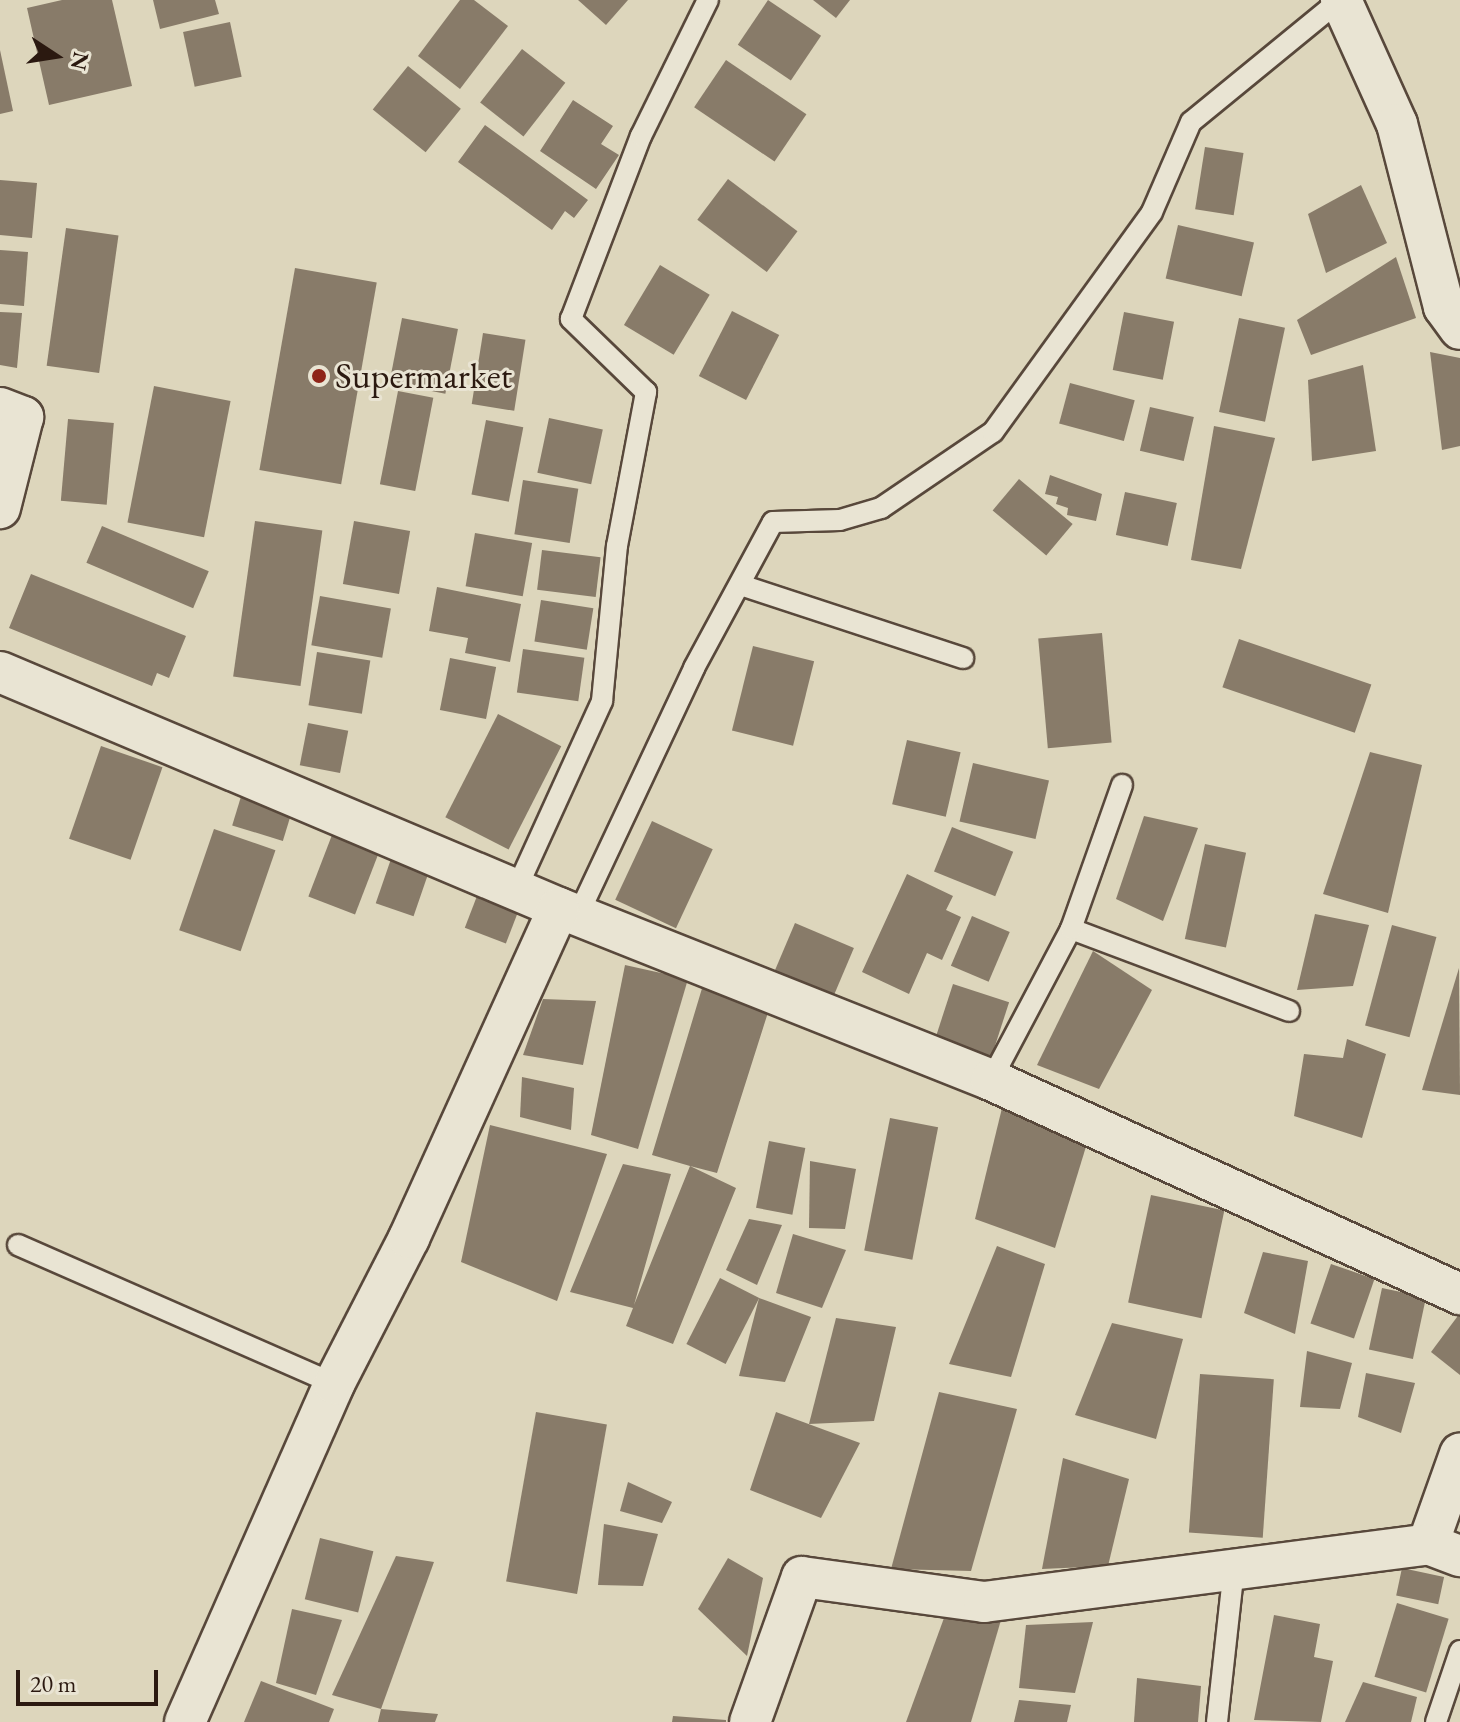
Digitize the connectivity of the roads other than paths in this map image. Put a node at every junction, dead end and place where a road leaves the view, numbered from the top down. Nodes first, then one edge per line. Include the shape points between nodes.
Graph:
1 (708, 0) edge
2 (1340, 0) edge
3 (1460, 329) edge
4 (0, 408) edge
5 (0, 508) edge
6 (741, 585) junction
7 (963, 658) dead end
8 (0, 672) edge
9 (1122, 785) dead end
10 (516, 890) junction
11 (569, 912) junction
12 (1071, 929) junction
13 (1289, 1011) dead end
14 (991, 1080) junction
15 (18, 1245) dead end
16 (1460, 1294) edge
17 (334, 1384) junction
18 (1460, 1454) edge
19 (1444, 1550) edge
20 (1234, 1567) junction
21 (1460, 1651) edge
22 (185, 1722) edge
23 (750, 1722) edge
24 (1217, 1722) edge
25 (1436, 1722) edge

1 - 10 lane via 641,136 571,319 646,392 617,546 602,701
2 - 3 street via 1397,124 1444,307
2 - 6 lane via 1191,122 1152,212 993,432 881,508 840,520 773,522
4 - 5 street via 23,417
6 - 7 lane
6 - 11 lane
8 - 10 street
9 - 12 lane
10 - 11 street
11 - 14 street
11 - 17 street
12 - 13 lane
12 - 14 lane
14 - 16 street
15 - 17 lane
17 - 22 street
18 - 19 street
19 - 20 street
20 - 23 street via 984,1602 802,1577
20 - 24 lane
21 - 25 lane

